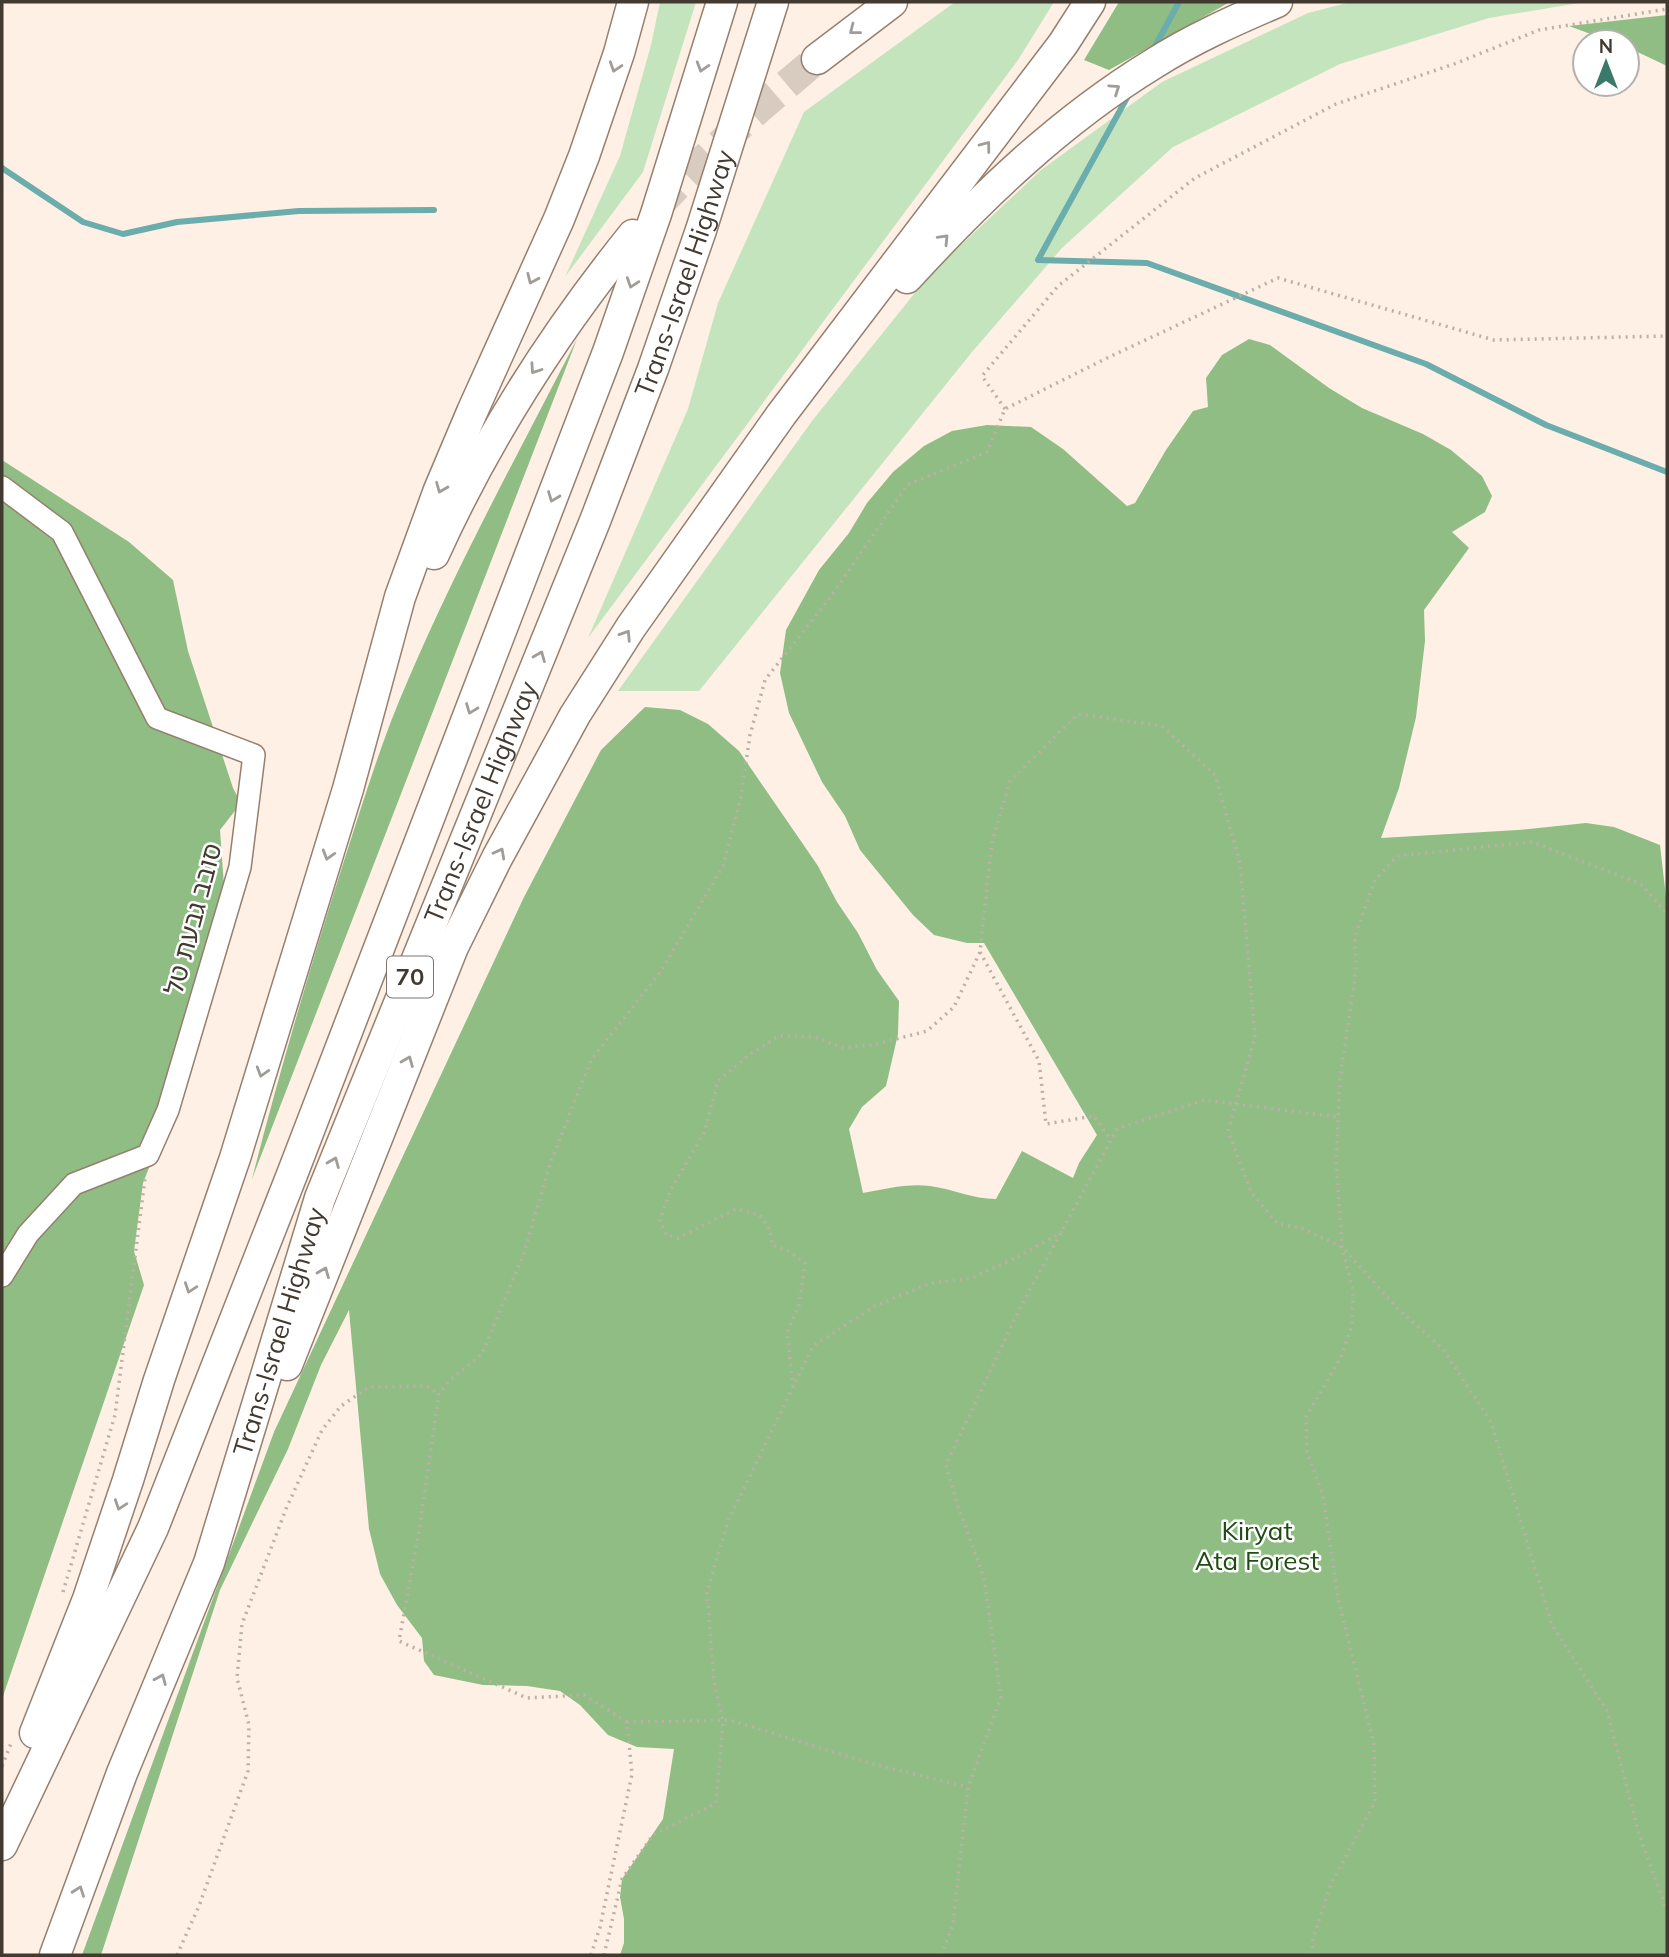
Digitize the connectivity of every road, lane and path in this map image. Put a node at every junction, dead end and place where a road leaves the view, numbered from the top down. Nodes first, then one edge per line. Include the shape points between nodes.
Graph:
1 (633, 2) edge
2 (722, 2) edge
3 (772, 2) edge
4 (892, 2) edge
5 (1090, 2) edge
6 (1277, 2) edge
7 (1667, 9) edge
8 (817, 59) tunnel mouth
9 (633, 235) dead end
10 (1667, 336) edge
11 (1005, 409) junction
12 (781, 415) junction
13 (2, 487) edge
14 (348, 789) junction
15 (1667, 914) edge
16 (979, 952) junction
17 (1236, 1104) junction
18 (1338, 1117) junction
19 (1111, 1140) junction
20 (148, 1155) junction
21 (1064, 1231) junction
22 (1342, 1247) junction
23 (2, 1276) edge
24 (793, 1387) junction
25 (439, 1394) junction
26 (209, 1563) junction
27 (60, 1601) dead end
28 (723, 1721) junction
29 (627, 1722) junction
30 (16, 1731) dead end
31 (2, 1766) edge
32 (968, 1787) junction
33 (2, 1819) edge
34 (2, 1845) edge
35 (1667, 1911) edge
36 (55, 1955) edge
37 (177, 1955) edge
38 (591, 1955) edge
39 (604, 1955) edge
40 (941, 1955) edge
41 (1312, 1955) edge

1 -> 14 highway via 584,156 472,412 400,597
2 -> 34 highway, Trans-Israel Highway / 70 via 608,352 283,1197 153,1528
26 -> 3 highway, Trans-Israel Highway / 70 via 320,1198 648,381
4 -> 8 highway
12 -> 5 highway via 1063,44
12 -> 6 highway via 974,208 1059,132 1153,64
7 - 11 path via 1539,30 1336,104 1195,178 1058,286 982,376
9 -> 14 highway via 582,299 516,398 467,484 392,656
10 - 11 path via 1494,340 1278,278
11 - 25 path via 987,452 907,485 832,595 765,680 723,866 661,971 590,1060 550,1164 524,1253 482,1354
26 -> 12 highway via 453,947 491,869 582,704
13 - 20 lane, סובב גבעת טל via 62,532 157,718 254,755 240,867 168,1110
14 -> 33 highway via 235,1158 124,1493
15 - 18 path via 1641,884 1532,842 1397,856 1375,880 1355,936 1356,972
16 - 17 path via 992,842 1010,781 1077,714 1162,726 1215,775 1240,863 1255,1037
16 - 19 path via 1039,1061 1046,1124 1094,1116
16 - 24 path via 954,1007 927,1031 842,1048 816,1037 779,1036 749,1055 718,1081 704,1133 670,1191 660,1220 666,1236 678,1238 736,1209 760,1215 770,1230 772,1245 805,1263 799,1304 787,1332
17 - 18 path
17 - 19 path via 1204,1100 1117,1129
17 - 22 path via 1228,1131 1251,1192 1277,1223 1304,1229
18 - 22 path
19 - 21 path
20 - 23 lane via 74,1184 29,1234
20 - 27 path via 115,1415
21 - 24 path via 971,1278 931,1283 874,1306 813,1346
21 - 32 path via 1018,1312 946,1465 984,1578 1001,1697
22 - 35 path via 1397,1308 1443,1349 1491,1422 1552,1625 1607,1712 1639,1834
22 - 41 path via 1353,1290 1352,1325 1341,1357 1306,1417 1307,1452 1323,1495 1338,1598 1374,1744 1375,1802 1331,1884
24 - 28 path via 729,1521 707,1592 714,1682
25 - 29 path via 399,1641 527,1698 584,1695
25 - 37 path via 426,1386 369,1387 341,1406 322,1430 242,1625 237,1678 249,1725 248,1771
36 -> 26 highway, Trans-Israel Highway / 70 via 122,1773
28 - 29 path
28 - 32 path
28 - 39 path via 716,1804 653,1835 622,1879
29 - 38 path via 632,1774
30 - 31 path
32 - 40 path via 953,1925

